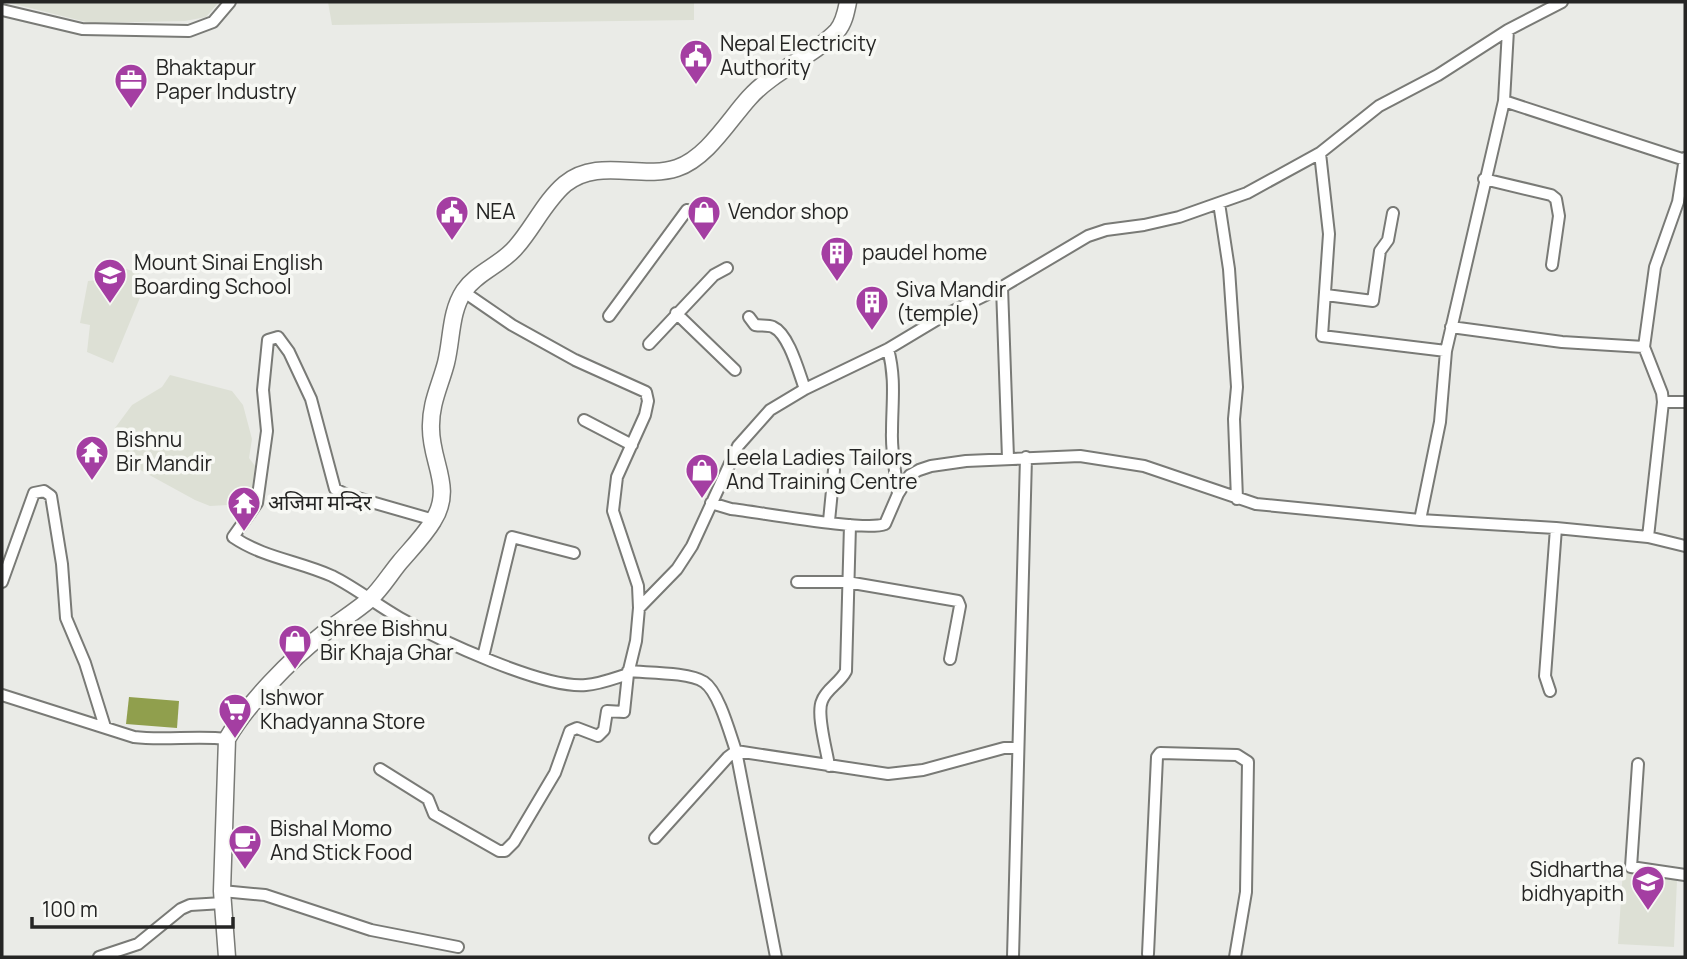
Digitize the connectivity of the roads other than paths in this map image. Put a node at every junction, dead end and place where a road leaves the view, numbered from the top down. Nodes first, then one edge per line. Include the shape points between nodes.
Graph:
1 (230, 2) edge
2 (848, 2) edge
3 (1562, 2) edge
4 (2, 10) edge
5 (1508, 30) junction
6 (1504, 101) junction
7 (1320, 153) junction
8 (1685, 159) edge
9 (1484, 180) junction
10 (1681, 202) edge
11 (1219, 204) junction
12 (687, 210) dead end
13 (1393, 213) dead end
14 (1552, 265) dead end
15 (727, 268) dead end
16 (1002, 287) junction
17 (464, 292) junction
18 (1326, 295) junction
19 (676, 313) junction
20 (609, 316) dead end
21 (749, 317) dead end
22 (1451, 327) junction
23 (649, 344) dead end
24 (1644, 347) junction
25 (888, 349) junction
26 (1446, 351) junction
27 (735, 370) dead end
28 (806, 389) junction
29 (1663, 402) junction
30 (1685, 402) edge
31 (584, 420) dead end
32 (632, 445) junction
33 (1026, 457) junction
34 (1008, 458) junction
35 (834, 470) dead end
36 (898, 494) junction
37 (1237, 499) junction
38 (711, 503) junction
39 (434, 520) junction
40 (1420, 520) junction
41 (828, 522) junction
42 (850, 524) junction
43 (1556, 528) junction
44 (1648, 537) junction
45 (1685, 546) edge
46 (574, 553) dead end
47 (2, 582) edge
48 (797, 582) dead end
49 (847, 583) junction
50 (371, 598) junction
51 (639, 608) junction
52 (483, 657) junction
53 (950, 659) dead end
54 (628, 672) junction
55 (1550, 691) dead end
56 (2, 695) edge
57 (105, 727) junction
58 (227, 739) junction
59 (1018, 748) junction
60 (736, 751) junction
61 (1638, 764) dead end
62 (829, 766) junction
63 (380, 769) dead end
64 (655, 838) dead end
65 (1685, 875) edge
66 (223, 897) junction
67 (458, 947) dead end
68 (1148, 954) dead end
69 (99, 957) edge
70 (227, 957) edge
71 (776, 957) edge
72 (1013, 957) edge
73 (1235, 957) edge

1 - 4 street via 213,22 189,30 82,29
2 - 17 main road via 841,26 749,97 715,139 689,162 662,171 615,169 573,178 517,247
3 - 5 street
5 - 6 street
5 - 7 street via 1379,106
6 - 8 street
6 - 9 street
7 - 11 street
7 - 18 street via 1329,234
8 - 10 street
9 - 14 street via 1556,199 1559,216
9 - 22 street
10 - 24 street via 1655,267
11 - 16 street via 1088,236
11 - 37 street via 1237,387
12 - 20 street
13 - 18 street via 1388,240 1380,251 1373,301
15 - 19 street
16 - 25 street
16 - 34 street
17 - 32 street via 575,360 646,392 645,415
17 - 39 main road via 433,398 433,452 442,479 442,498
18 - 26 street via 1322,336
19 - 23 street
19 - 27 street
21 - 28 street via 755,326 778,331
22 - 24 street
22 - 26 street
24 - 29 street
25 - 28 street
25 - 36 street via 895,394 891,434
26 - 40 street via 1440,422
28 - 38 street via 770,410 738,446
29 - 30 street
29 - 44 street
31 - 32 street
32 - 51 street via 617,477 612,511 638,586
33 - 34 street
33 - 37 street via 1080,456 1144,466
33 - 59 street
34 - 36 street via 931,466 911,475
35 - 41 street
36 - 42 street via 885,524
37 - 40 street
38 - 41 street
38 - 51 street via 677,569
39 - 50 main road
39 - 50 street via 335,489 311,399 289,352 278,337 268,340 263,390 267,431 257,503 233,537 260,553 306,565
40 - 43 street
41 - 42 street
42 - 49 street
43 - 44 street
43 - 55 street via 1545,676
44 - 45 street
46 - 52 street via 512,537
47 - 57 street via 34,493 44,491 51,496 66,618
48 - 49 street
49 - 53 street via 958,601
49 - 62 street via 846,671 840,683 829,690 820,710
50 - 52 street via 400,618
50 - 58 main road via 292,661
51 - 54 street
52 - 54 street via 554,681 585,685
54 - 60 street via 704,682 713,693
54 - 63 street via 624,712 607,711 604,730 598,736 577,728 570,731 555,773 505,851 434,814 428,799
56 - 57 street
57 - 58 street via 152,740
58 - 66 main road
59 - 62 street via 888,774
59 - 72 street
60 - 62 street
60 - 64 street
60 - 71 street
61 - 65 street via 1631,866
66 - 67 street via 265,895 371,930
66 - 69 street via 181,909 138,944
66 - 70 main road
68 - 73 street via 1157,757 1160,753 1237,755 1248,762 1247,892

